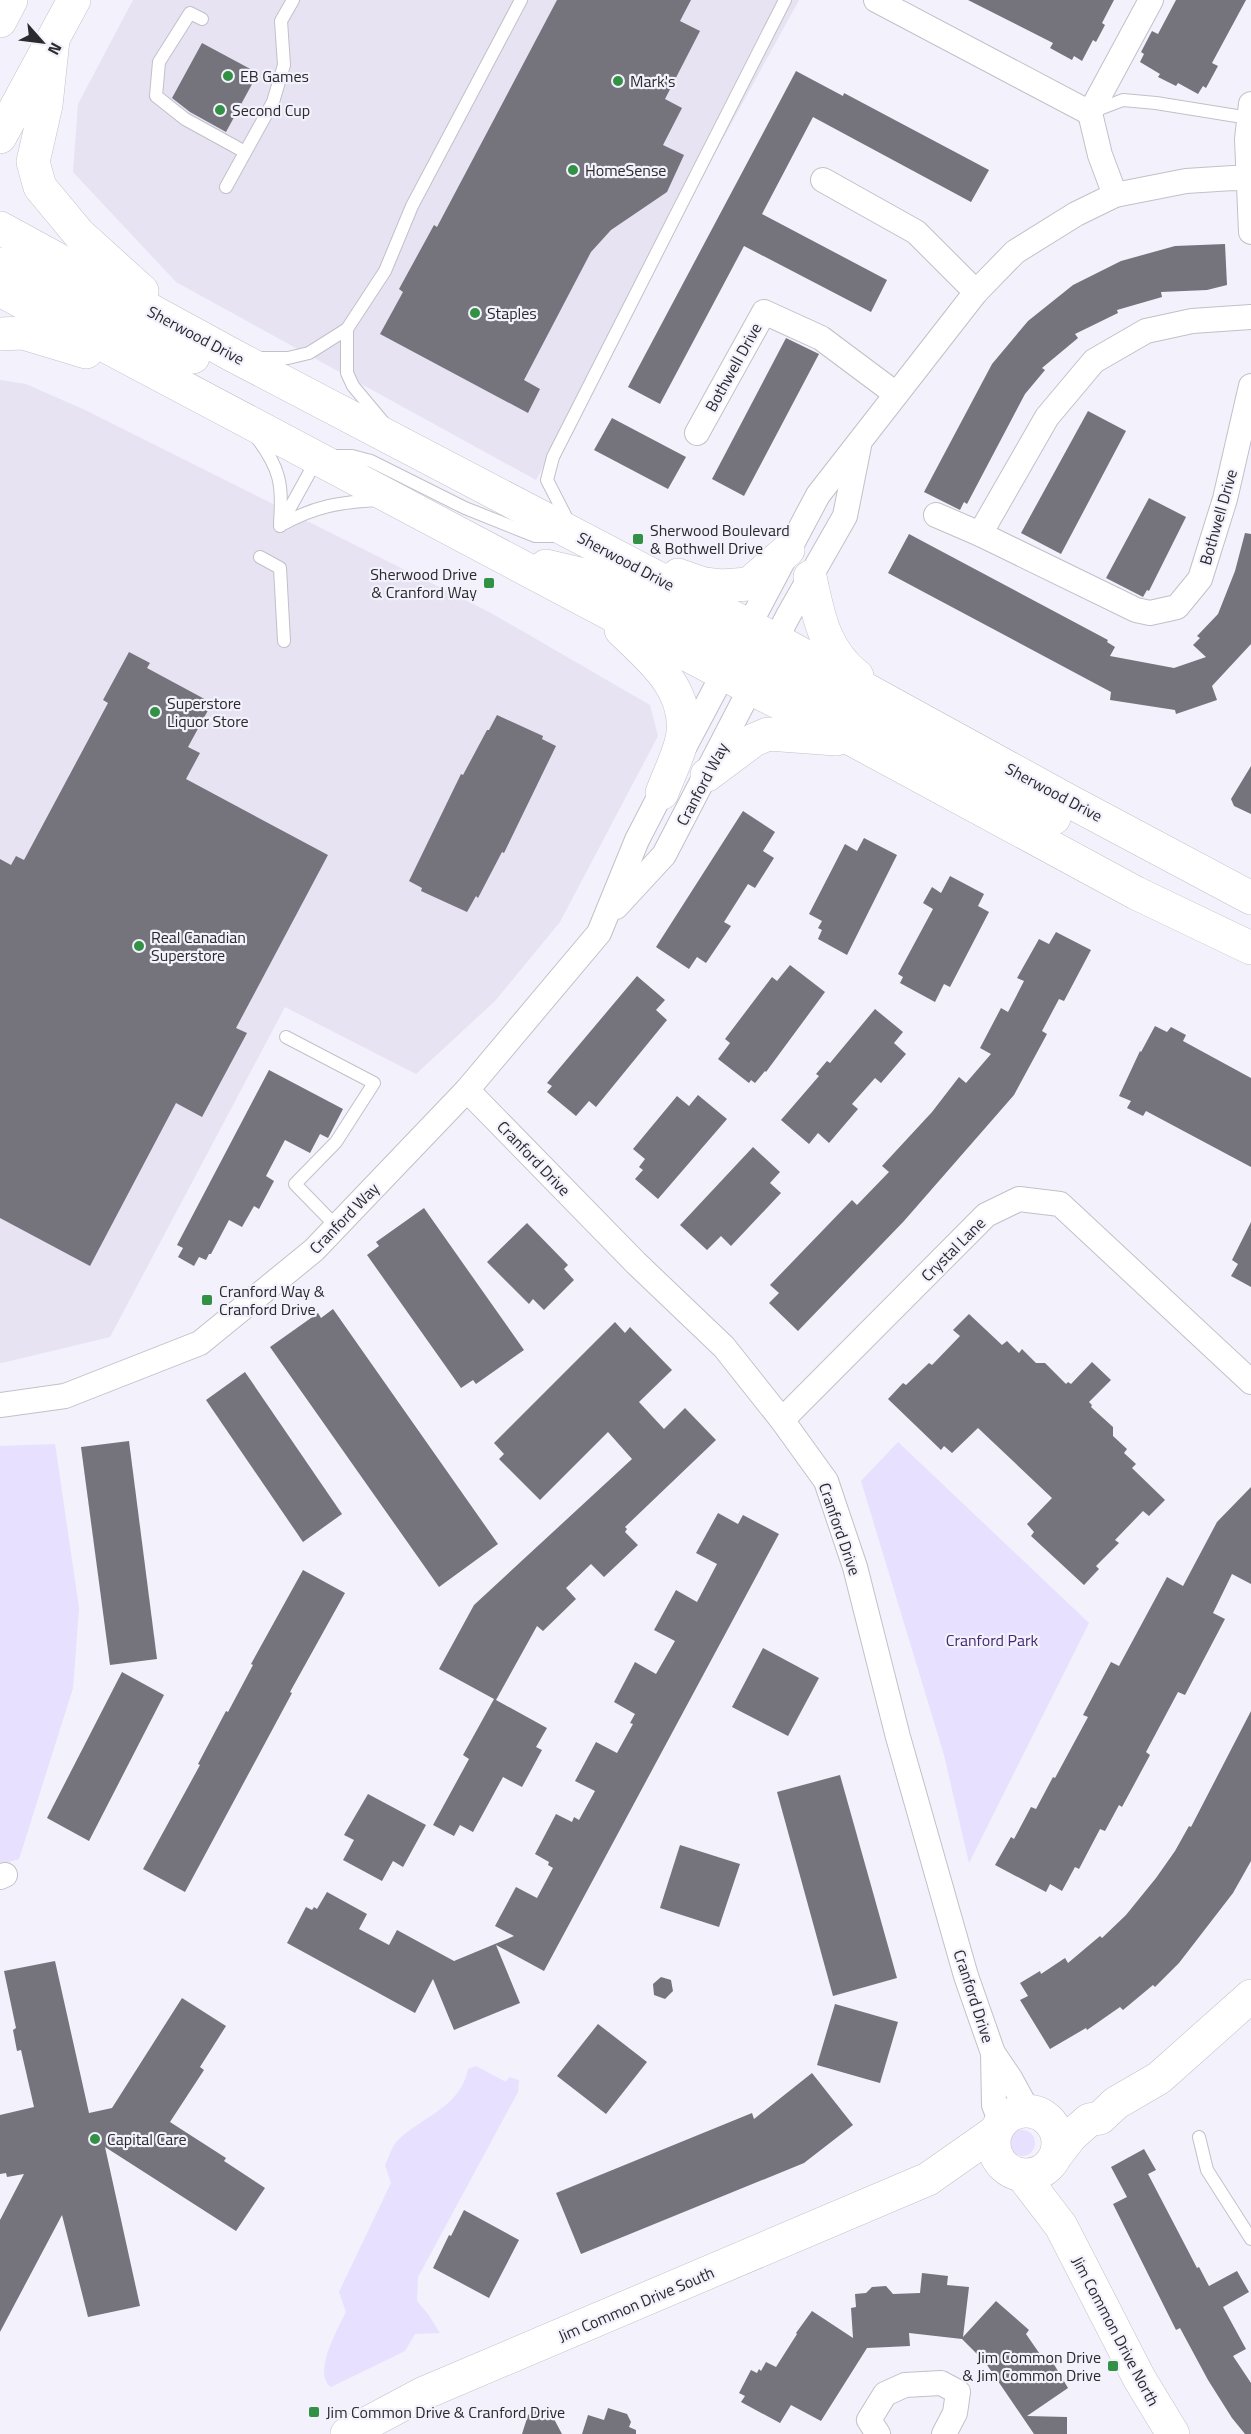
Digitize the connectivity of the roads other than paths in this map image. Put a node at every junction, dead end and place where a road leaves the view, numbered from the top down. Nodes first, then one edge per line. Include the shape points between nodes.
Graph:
1 (11, 0) edge
2 (74, 0) edge
3 (293, 0) edge
4 (521, 0) edge
5 (785, 0) edge
6 (876, 0) edge
7 (1151, 0) edge
8 (202, 19) dead end
9 (0, 21) edge
10 (53, 40) junction
11 (1250, 111) edge
12 (1090, 113) junction
13 (0, 137) edge
14 (245, 152) junction
15 (1249, 179) edge
16 (823, 180) dead end
17 (226, 187) dead end
18 (1115, 195) junction
19 (0, 228) edge
20 (1251, 232) edge
21 (0, 264) edge
22 (0, 290) edge
23 (976, 292) junction
24 (1251, 317) edge
25 (181, 327) junction
26 (347, 329) junction
27 (0, 334) edge
28 (236, 357) junction
29 (151, 370) junction
30 (1251, 386) edge
31 (896, 394) junction
32 (314, 397) junction
33 (237, 415) junction
34 (696, 434) dead end
35 (395, 439) junction
36 (860, 441) junction
37 (318, 458) junction
38 (396, 500) junction
39 (936, 515) dead end
40 (280, 526) junction
41 (980, 534) junction
42 (579, 537) junction
43 (788, 550) junction
44 (497, 554) junction
45 (260, 556) dead end
46 (651, 575) junction
47 (810, 577) junction
48 (598, 607) junction
49 (284, 641) dead end
50 (750, 657) junction
51 (925, 722) junction
52 (855, 741) junction
53 (707, 775) junction
54 (662, 793) junction
55 (1185, 863) junction
56 (1251, 898) edge
57 (608, 915) junction
58 (1251, 948) edge
59 (286, 1036) dead end
60 (467, 1090) junction
61 (337, 1227) junction
62 (1251, 1383) edge
63 (0, 1405) edge
64 (782, 1420) junction
65 (1251, 1996) edge
66 (1116, 2103) junction
67 (1015, 2120) junction
68 (1199, 2137) dead end
69 (1056, 2157) junction
70 (1017, 2173) junction
71 (928, 2179) junction
72 (1061, 2226) junction
73 (1251, 2239) edge
74 (347, 2434) edge
75 (878, 2434) edge
76 (944, 2434) edge
77 (1173, 2434) edge

1 - 9 main road
2 - 10 main road
3 - 14 lane via 281,21 284,64 273,102
4 - 26 lane via 412,206 385,271
5 - 42 lane via 553,457 547,480
6 - 12 street
7 - 12 street
8 - 14 lane via 190,13 159,62 156,96 185,119
10 - 13 main road
10 - 25 main road via 33,162 40,187 79,234
11 - 12 lane via 1124,100
11 - 15 street
12 - 18 street
14 - 17 lane
15 - 18 street via 1186,181
15 - 20 street
16 - 23 street via 916,232
18 - 23 street via 1015,252
19 - 25 main road, Sherwood Drive
21 - 32 main road via 206,363
22 - 29 main road, Sherwood Drive
23 - 31 street
24 - 41 street via 1192,321 1146,331 1094,361 1047,417
25 - 28 main road, Sherwood Drive
26 - 28 lane via 309,353 288,358
26 - 35 lane via 347,373 353,387
27 - 29 main road via 23,333
28 - 32 main road, Sherwood Drive
29 - 33 main road, Sherwood Drive
30 - 41 street, Bothwell Drive via 1225,499 1200,579 1177,607 1150,613 1136,610
31 - 34 street, Bothwell Drive via 821,338 764,312
31 - 36 street
32 - 35 main road, Sherwood Drive
33 - 37 main road, Sherwood Drive
33 - 40 lane via 271,457 279,476
35 - 42 main road, Sherwood Drive
36 - 43 street via 818,495
36 - 47 street via 845,516
37 - 38 main road, Sherwood Drive
37 - 40 lane
37 - 42 lane via 352,456 371,461 465,508 535,536
38 - 40 lane via 321,506
38 - 44 main road, Sherwood Drive
39 - 41 street, Bothwell Drive
42 - 46 main road, Sherwood Drive
43 - 46 main road via 749,584 704,584 670,572
43 - 50 street
44 - 48 main road, Sherwood Drive
44 - 50 main road via 593,577 642,598
45 - 49 lane via 280,568
46 - 50 main road, Sherwood Drive
47 - 50 street
47 - 51 main road via 820,623 841,660 854,674
48 - 50 main road, Sherwood Drive
48 - 54 main road via 674,686 683,710 683,734
50 - 51 main road, Sherwood Drive
50 - 52 main road, Sherwood Drive
50 - 53 street, Cranford Way
50 - 54 street, Cranford Way
50 - 55 main road via 1055,819
51 - 55 main road, Sherwood Drive
52 - 53 main road via 768,734
52 - 58 main road, Sherwood Drive via 1136,893
53 - 57 street, Cranford Way via 664,855
54 - 57 street, Cranford Way via 637,840
55 - 56 main road, Sherwood Drive
57 - 60 street, Cranford Way via 599,933
59 - 61 lane via 374,1083 336,1142 295,1184
60 - 61 street, Cranford Way
60 - 64 street, Cranford Drive via 724,1347
61 - 63 street, Cranford Way via 314,1251 200,1343 65,1396
62 - 64 street, Crystal Lane via 1060,1204 1019,1199 986,1215
64 - 67 street, Cranford Drive via 826,1481 855,1567 901,1749 966,1976 993,2053 1010,2078
65 - 66 main road via 1158,2078
66 - 67 main road
66 - 69 main road via 1071,2136
67 - 69 main road via 1052,2124 1058,2142
67 - 70 main road via 994,2142 998,2157
67 - 71 main road, Jim Common Drive South
68 - 73 lane via 1207,2170
69 - 70 main road via 1044,2169
69 - 72 main road, Jim Common Drive North
70 - 71 main road, Jim Common Drive South via 987,2170
70 - 72 main road, Jim Common Drive North
71 - 74 main road, Jim Common Drive South via 422,2394
72 - 77 main road, Jim Common Drive North via 1139,2378
75 - 76 street via 869,2420 885,2394 905,2385 941,2383 958,2392 955,2413

